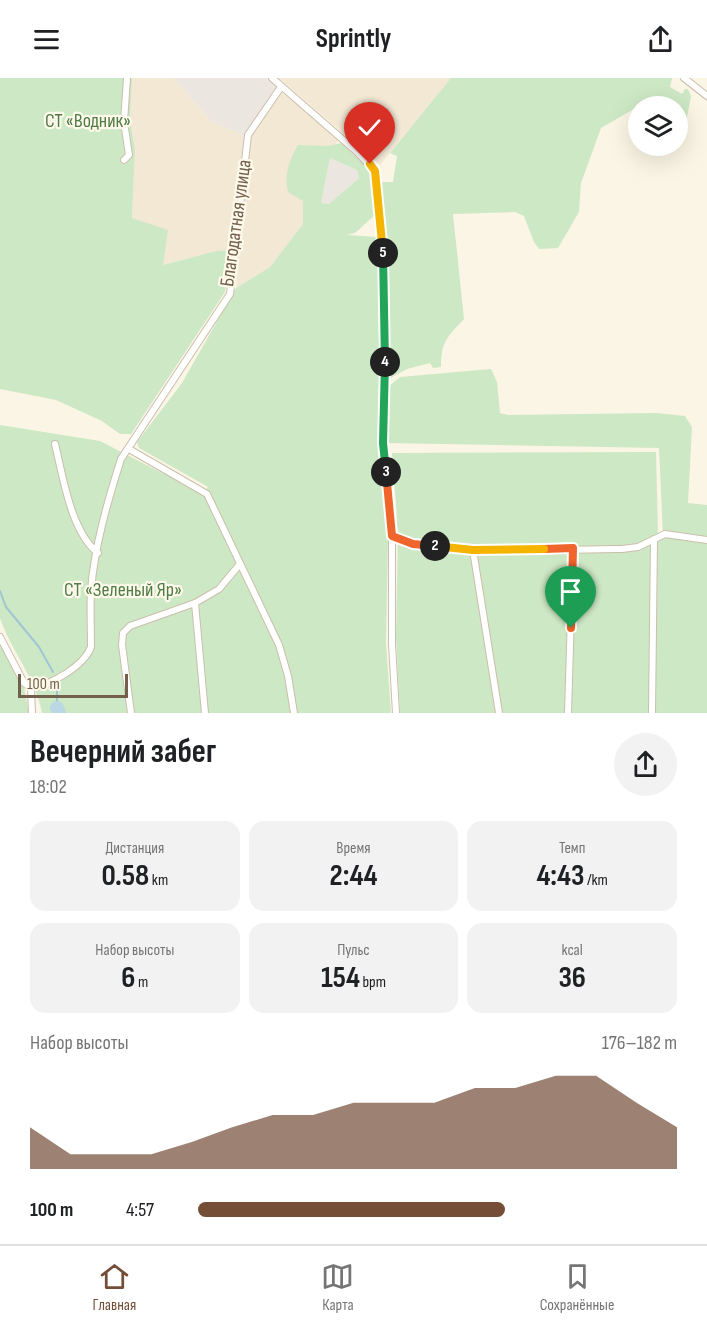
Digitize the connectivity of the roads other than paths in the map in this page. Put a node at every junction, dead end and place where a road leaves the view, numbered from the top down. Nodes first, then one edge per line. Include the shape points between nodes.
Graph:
1 (128, 78) edge
2 (272, 78) edge
3 (684, 78) edge
4 (281, 87) junction
5 (707, 96) edge
6 (124, 160) dead end
7 (55, 444) dead end
8 (129, 449) junction
9 (392, 536) junction
10 (654, 539) junction
11 (707, 540) edge
12 (573, 548) junction
13 (473, 550) junction
14 (98, 553) junction
15 (240, 564) junction
16 (195, 603) junction
17 (0, 637) edge
18 (31, 688) junction
19 (32, 713) edge
20 (131, 713) edge
21 (206, 713) edge
22 (294, 713) edge
23 (396, 713) edge
24 (499, 713) edge
25 (568, 713) edge
26 (652, 713) edge

1 - 6 street via 124,122 129,155
2 - 4 street
3 - 5 street
4 - 8 street, Благодатная улица via 248,135 230,294
4 - 9 street via 375,171 382,227 386,329 383,443
7 - 14 street via 67,496 88,546
8 - 14 street, Благодатная улица via 121,459 112,486
8 - 15 street via 207,494
9 - 13 street via 413,544
9 - 23 street
10 - 11 street via 672,534
10 - 12 street via 622,549
10 - 26 street
12 - 13 street
12 - 25 street
13 - 24 street
14 - 18 street, Благодатная улица via 91,589 88,654 79,666
15 - 16 street via 219,589
15 - 22 street via 279,645
16 - 20 street via 130,626 123,633
16 - 21 street
17 - 18 street via 24,683
18 - 19 street

